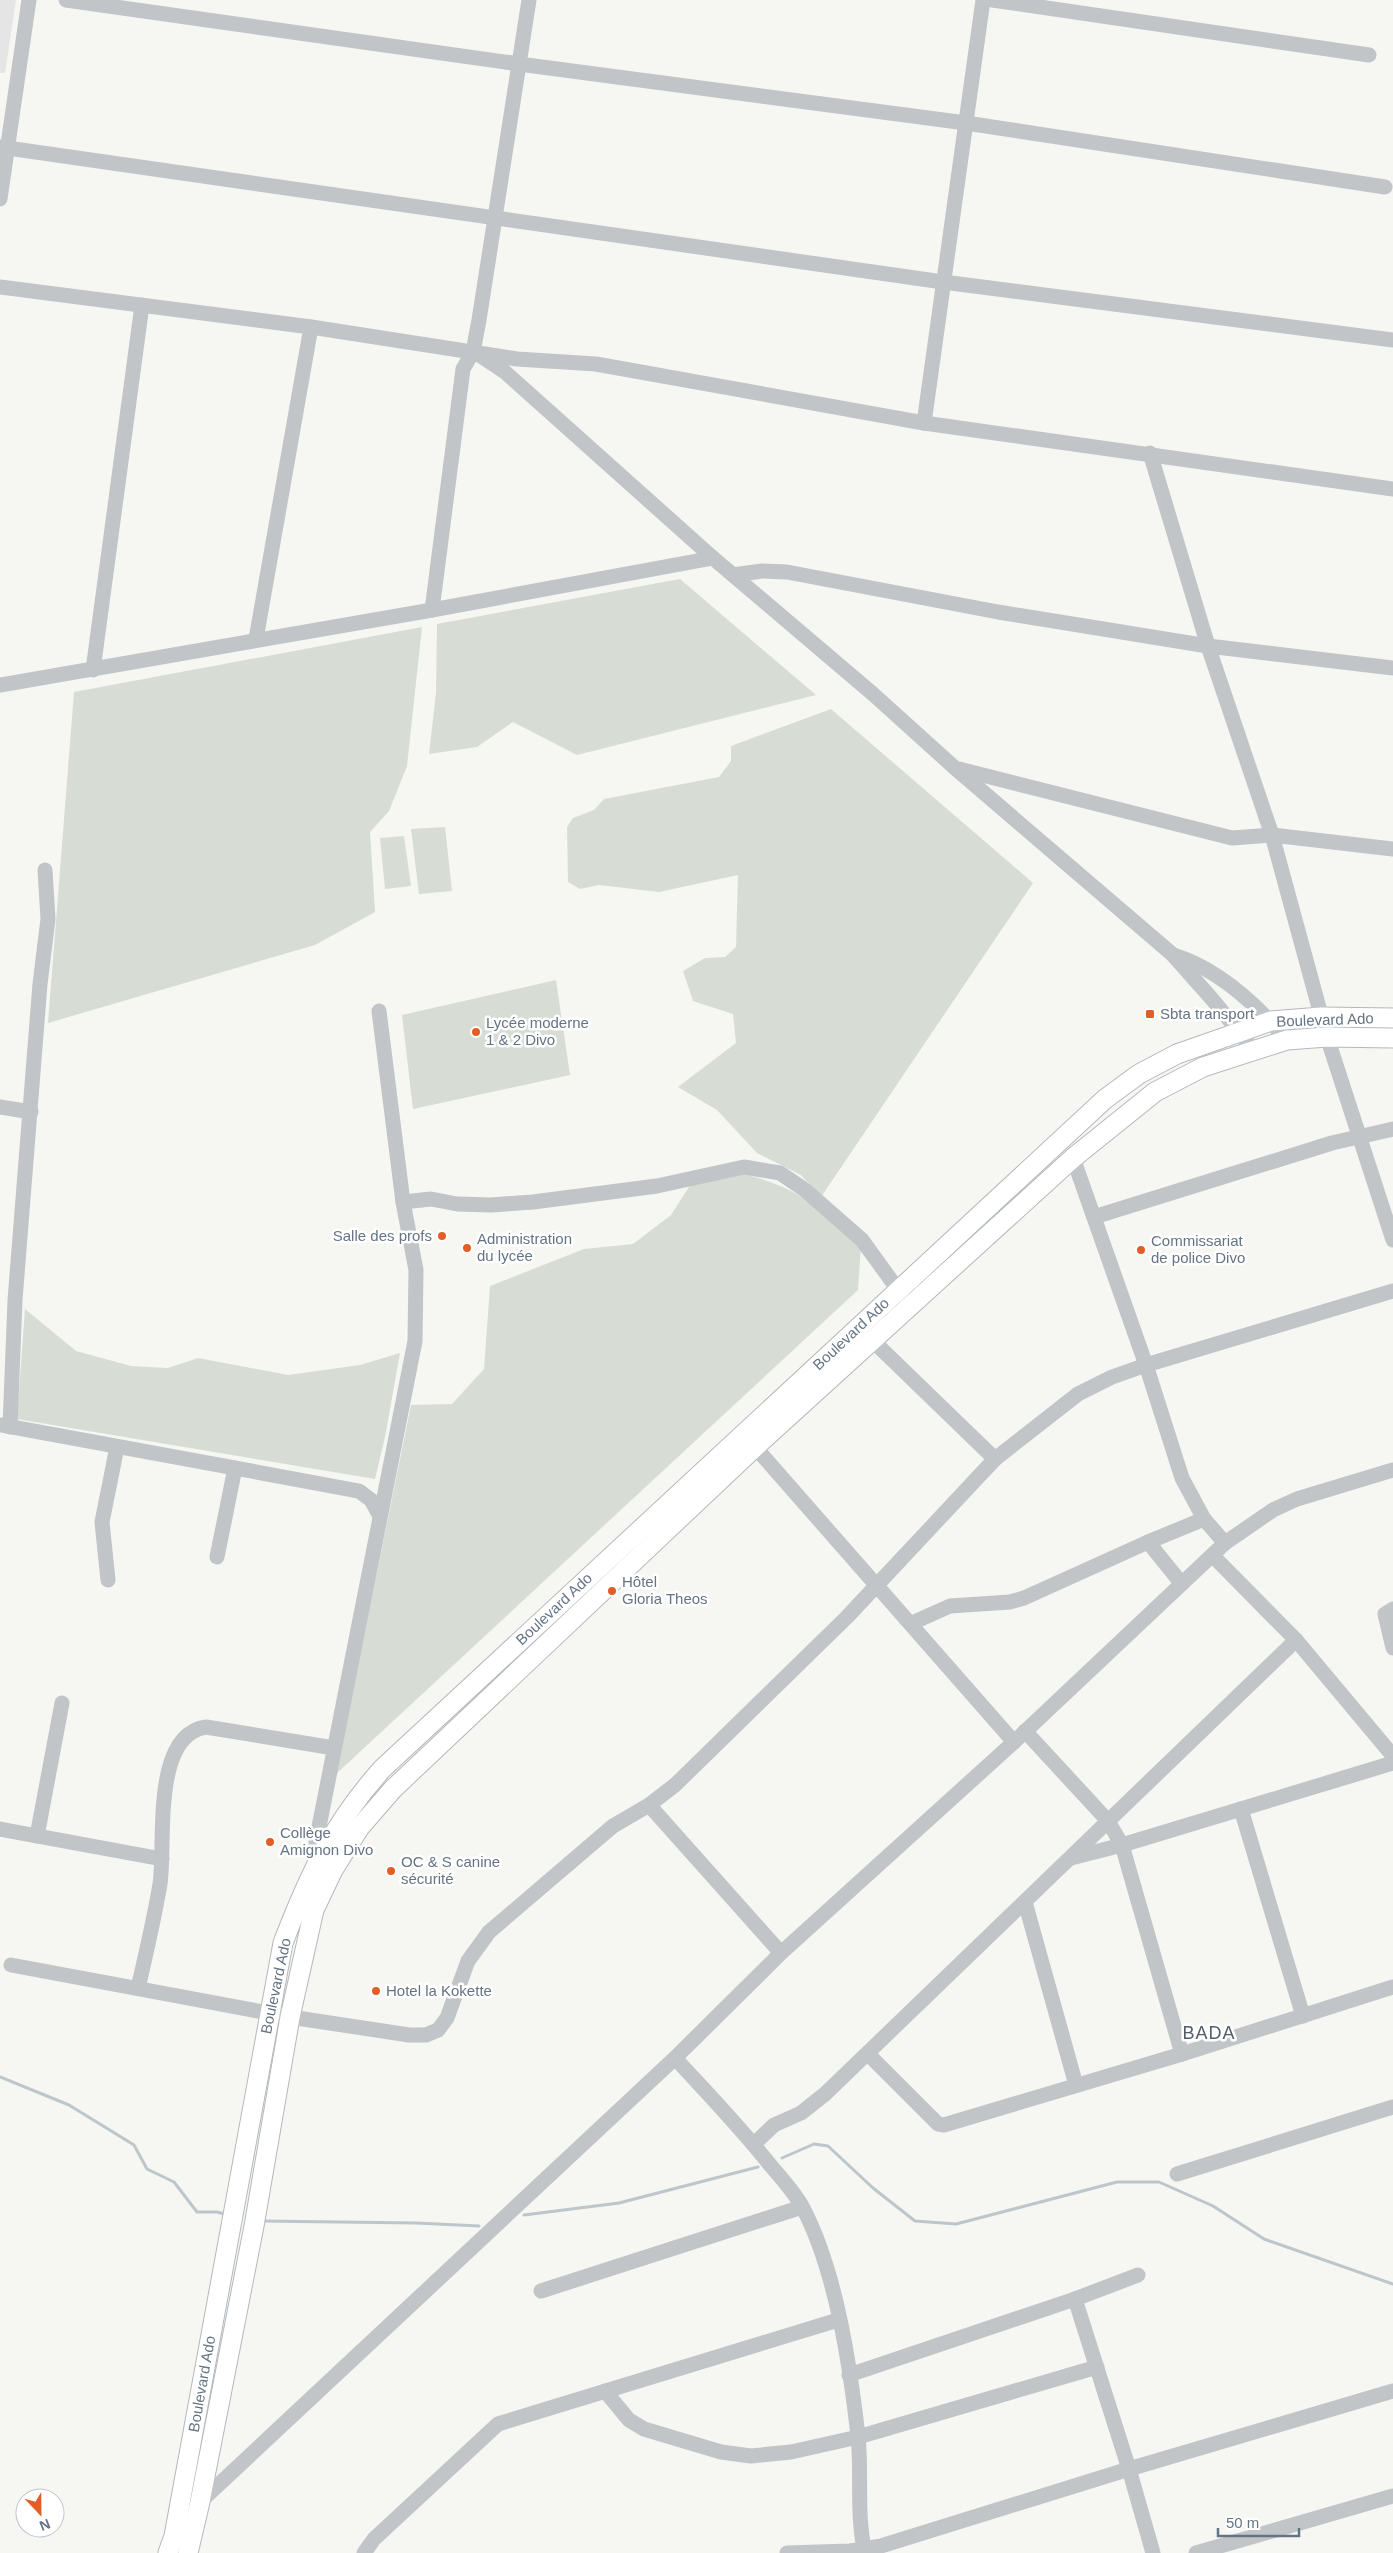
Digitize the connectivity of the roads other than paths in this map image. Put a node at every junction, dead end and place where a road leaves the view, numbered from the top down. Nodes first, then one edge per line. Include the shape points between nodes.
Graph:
1 (29, 0) edge
2 (66, 0) edge
3 (529, 0) edge
4 (983, 0) edge
5 (992, 0) edge
6 (1369, 55) dead end
7 (519, 64) junction
8 (966, 122) junction
9 (4, 148) edge
10 (1384, 186) dead end
11 (0, 199) edge
12 (494, 217) junction
13 (943, 282) junction
14 (0, 287) edge
15 (142, 305) junction
16 (311, 327) junction
17 (1393, 340) edge
18 (473, 352) junction
19 (924, 423) junction
20 (1150, 453) junction
21 (1393, 489) edge
22 (713, 558) junction
23 (733, 575) junction
24 (432, 610) junction
25 (256, 639) junction
26 (1208, 646) junction
27 (1393, 668) edge
28 (92, 670) junction
29 (0, 685) edge
30 (955, 768) junction
31 (1272, 836) junction
32 (1393, 849) edge
33 (45, 870) dead end
34 (1172, 954) junction
35 (379, 1012) dead end
36 (1321, 1017) junction
37 (1393, 1018) edge
38 (1271, 1021) junction
39 (1240, 1033) junction
40 (1326, 1037) junction
41 (1393, 1038) edge
42 (1287, 1040) junction
43 (1252, 1049) junction
44 (0, 1108) edge
45 (32, 1112) junction
46 (1393, 1129) edge
47 (1360, 1134) junction
48 (1073, 1158) junction
49 (403, 1202) junction
50 (1094, 1217) junction
51 (1393, 1240) edge
52 (898, 1290) junction
53 (1393, 1291) edge
54 (0, 1299) edge
55 (15, 1300) junction
56 (911, 1306) junction
57 (872, 1340) junction
58 (1146, 1365) junction
59 (5, 1426) edge
60 (117, 1446) junction
61 (755, 1447) junction
62 (995, 1459) junction
63 (235, 1468) junction
64 (1393, 1470) edge
65 (380, 1516) junction
66 (1204, 1520) junction
67 (1148, 1542) junction
68 (1225, 1543) junction
69 (1213, 1556) junction
70 (217, 1557) dead end
71 (108, 1580) dead end
72 (878, 1584) junction
73 (1182, 1584) junction
74 (1393, 1609) edge
75 (912, 1623) junction
76 (1296, 1640) junction
77 (1393, 1648) edge
78 (62, 1703) dead end
79 (1026, 1731) junction
80 (1014, 1742) junction
81 (334, 1748) junction
82 (1393, 1756) edge
83 (1393, 1763) edge
84 (649, 1806) junction
85 (1241, 1809) junction
86 (1108, 1821) junction
87 (0, 1829) edge
88 (37, 1836) junction
89 (1122, 1845) junction
90 (162, 1858) junction
91 (1070, 1858) junction
92 (317, 1863) junction
93 (1025, 1902) junction
94 (781, 1953) junction
95 (11, 1965) dead end
96 (1393, 1987) edge
97 (138, 1988) junction
98 (269, 2013) junction
99 (1303, 2016) junction
100 (290, 2017) junction
101 (868, 2054) junction
102 (1182, 2054) junction
103 (675, 2058) junction
104 (1076, 2085) junction
105 (1393, 2107) edge
106 (754, 2144) junction
107 (1177, 2174) dead end
108 (802, 2207) junction
109 (1138, 2274) dead end
110 (541, 2291) dead end
111 (1075, 2299) junction
112 (838, 2320) junction
113 (1097, 2367) junction
114 (849, 2375) junction
115 (1393, 2391) edge
116 (604, 2392) junction
117 (858, 2437) junction
118 (1129, 2468) junction
119 (1393, 2496) edge
120 (200, 2502) junction
121 (865, 2551) edge
122 (168, 2553) edge
123 (188, 2553) edge
124 (364, 2553) edge
125 (787, 2553) edge
126 (1153, 2553) edge
127 (1196, 2553) edge

1 - 9 street
2 - 7 street
3 - 7 street
4 - 8 street
5 - 6 street
7 - 8 street
7 - 12 street
8 - 10 street
8 - 13 street
9 - 11 street
9 - 12 street
12 - 13 street
12 - 18 street
13 - 17 street
13 - 19 street
14 - 15 street
15 - 16 street
15 - 28 street
16 - 18 street
16 - 25 street
18 - 19 street via 516,359 596,364
18 - 22 street via 505,372
18 - 24 street via 464,369
19 - 20 street
20 - 21 street
20 - 26 street
22 - 23 street
22 - 24 street
23 - 26 street via 787,572 998,612
23 - 30 street
24 - 25 street
25 - 28 street
26 - 27 street
26 - 31 street
28 - 29 street
30 - 31 street via 1218,835
30 - 34 street
31 - 32 street
31 - 36 street
33 - 45 street via 48,919 40,984
34 - 38 street via 1192,960 1207,970
34 - 39 street
35 - 49 street
36 - 37 main road, Boulevard Ado
36 - 38 main road, Boulevard Ado
36 - 40 street
38 - 39 main road, Boulevard Ado
38 - 42 street
39 - 43 street
39 - 52 main road, Boulevard Ado via 1177,1054 1140,1074 1105,1099
40 - 41 main road, Boulevard Ado
40 - 42 main road, Boulevard Ado
40 - 47 street
42 - 43 main road, Boulevard Ado
43 - 48 main road, Boulevard Ado via 1203,1066 1166,1085
44 - 45 street
45 - 55 street
46 - 47 street
47 - 50 street
47 - 51 street
48 - 50 street
48 - 56 main road, Boulevard Ado
49 - 52 street via 431,1199 491,1205 533,1202 657,1186 744,1167 780,1173 805,1190 862,1240
49 - 65 street via 416,1270 415,1341
50 - 58 street
52 - 56 street
52 - 92 main road, Boulevard Ado via 382,1769 358,1795
53 - 58 street
54 - 55 street
55 - 59 street
56 - 57 main road, Boulevard Ado
57 - 61 main road, Boulevard Ado
57 - 62 street
58 - 62 street via 1078,1394
58 - 66 street via 1182,1478
59 - 60 street
60 - 63 street
60 - 71 street via 102,1522
61 - 72 street
61 - 100 main road, Boulevard Ado via 393,1789 360,1827 314,1910
62 - 72 street
63 - 65 street via 359,1491 371,1500
63 - 70 street
64 - 68 street via 1297,1499 1273,1510
65 - 81 street
66 - 67 street
66 - 68 street
67 - 73 street
67 - 75 street via 1024,1598 950,1606
68 - 69 street
69 - 73 street
69 - 76 street
72 - 75 street
72 - 84 street via 675,1785
73 - 79 street
74 - 77 street via 1385,1614
75 - 80 street
76 - 82 street
76 - 86 street
78 - 88 street
79 - 80 street
79 - 86 street
80 - 94 street
81 - 90 street via 196,1728 180,1743 166,1780
81 - 92 street via 316,1842
83 - 85 street
84 - 94 street
84 - 100 street via 613,1826 489,1932 468,1961 447,2018 438,2030 426,2035 409,2034
85 - 89 street
85 - 99 street
86 - 89 street
86 - 91 street
87 - 88 street
88 - 90 street
89 - 91 street
89 - 102 street
90 - 97 street
91 - 93 street
92 - 98 main road, Boulevard Ado via 283,1943
93 - 101 street
93 - 104 street
94 - 103 street
95 - 97 street
96 - 99 street
97 - 98 street
98 - 100 street
98 - 122 main road, Boulevard Ado via 174,2536
99 - 102 street
100 - 120 main road, Boulevard Ado
101 - 104 street via 938,2124 953,2123
101 - 106 street via 810,2107 774,2125
102 - 104 street
103 - 106 street
103 - 120 street
105 - 107 street
106 - 108 street
108 - 110 street
108 - 112 street via 826,2267
109 - 111 street
111 - 113 street
111 - 114 street
112 - 114 street
112 - 116 street
113 - 117 street
113 - 118 street
114 - 117 street
115 - 118 street
116 - 117 street via 635,2425 721,2452 772,2455
116 - 124 street via 498,2424 374,2539
117 - 121 street
118 - 121 street
118 - 126 street
119 - 127 street
120 - 123 main road, Boulevard Ado
121 - 125 street

